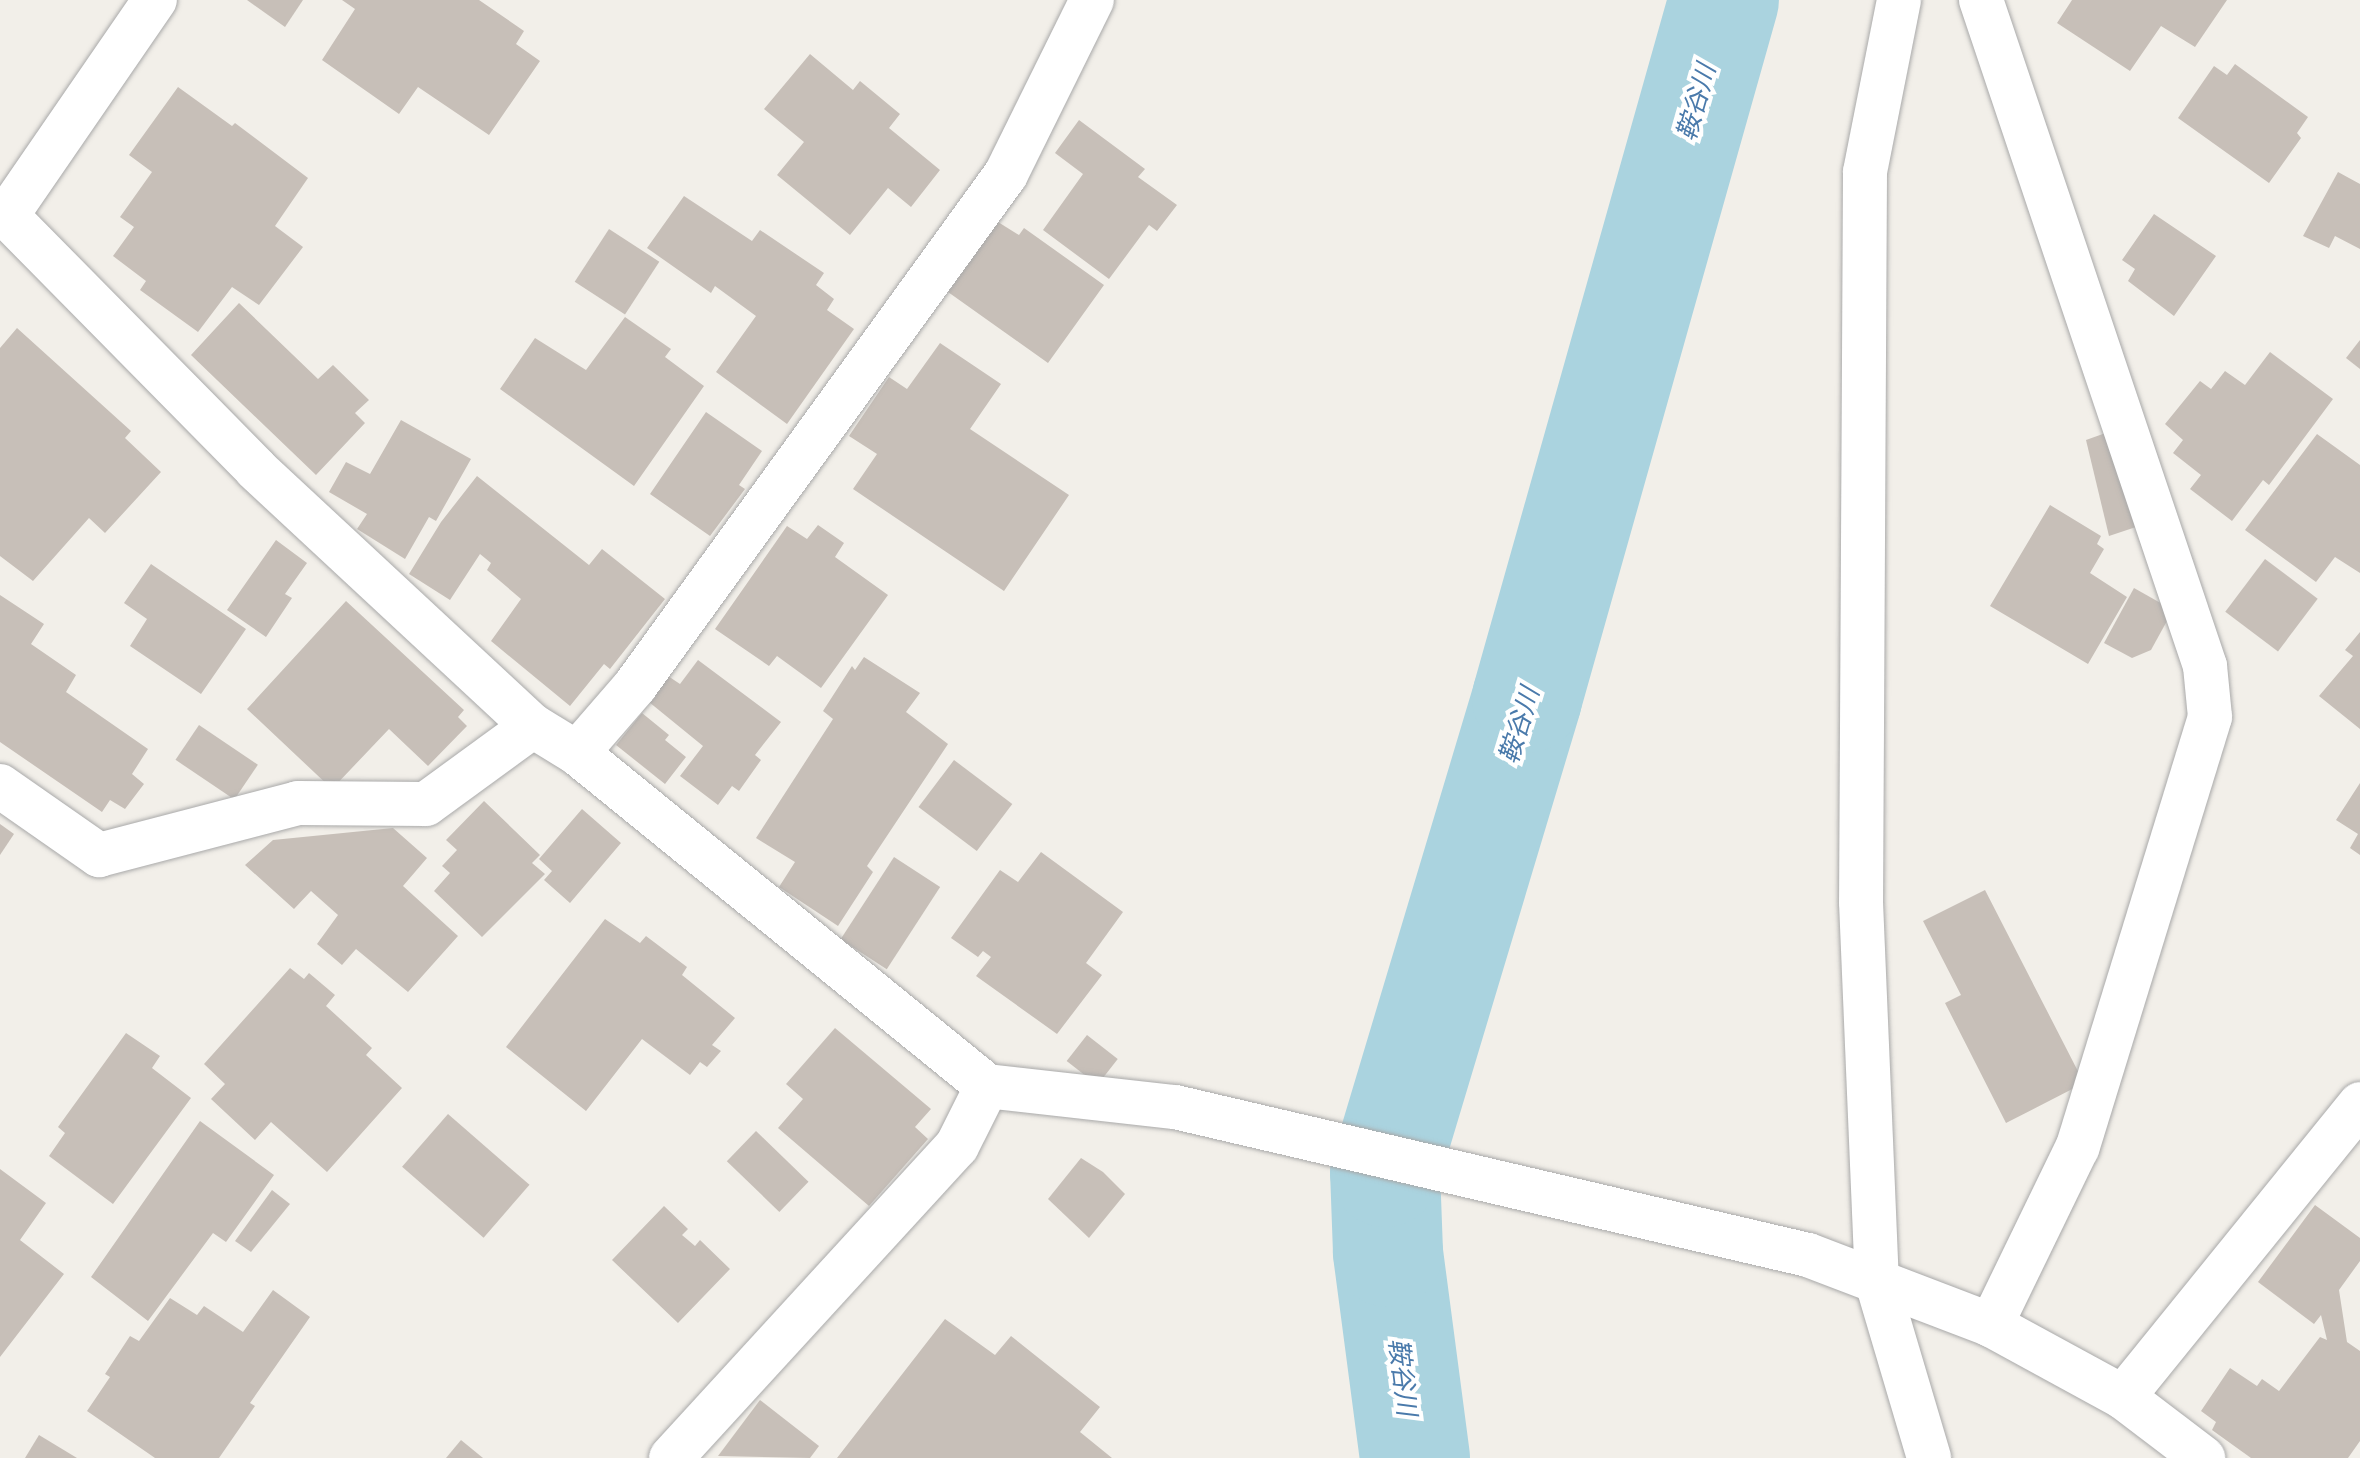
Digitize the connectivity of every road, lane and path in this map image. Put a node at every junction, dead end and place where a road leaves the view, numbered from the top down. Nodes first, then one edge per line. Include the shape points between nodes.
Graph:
1 (155, 0) edge
2 (1092, 0) edge
3 (1899, 0) edge
4 (1981, 0) edge
5 (4, 212) edge
6 (533, 726) junction
7 (577, 753) junction
8 (0, 786) edge
9 (987, 1086) junction
10 (2360, 1104) edge
11 (1877, 1282) junction
12 (1991, 1325) junction
13 (2123, 1397) junction
14 (671, 1458) edge
15 (1929, 1458) edge
16 (2203, 1458) edge

1 - 5 street
2 - 7 street via 1006,174 635,686
3 - 11 street via 1865,172 1861,902
4 - 12 street via 2205,666 2210,717 2077,1148
5 - 6 street via 256,469
6 - 7 street
6 - 8 street via 426,804 298,803 99,855
7 - 9 street
9 - 11 street via 1175,1107 1808,1255
9 - 14 street via 957,1146
10 - 13 street
11 - 12 street
11 - 15 street
12 - 13 street
13 - 16 street

